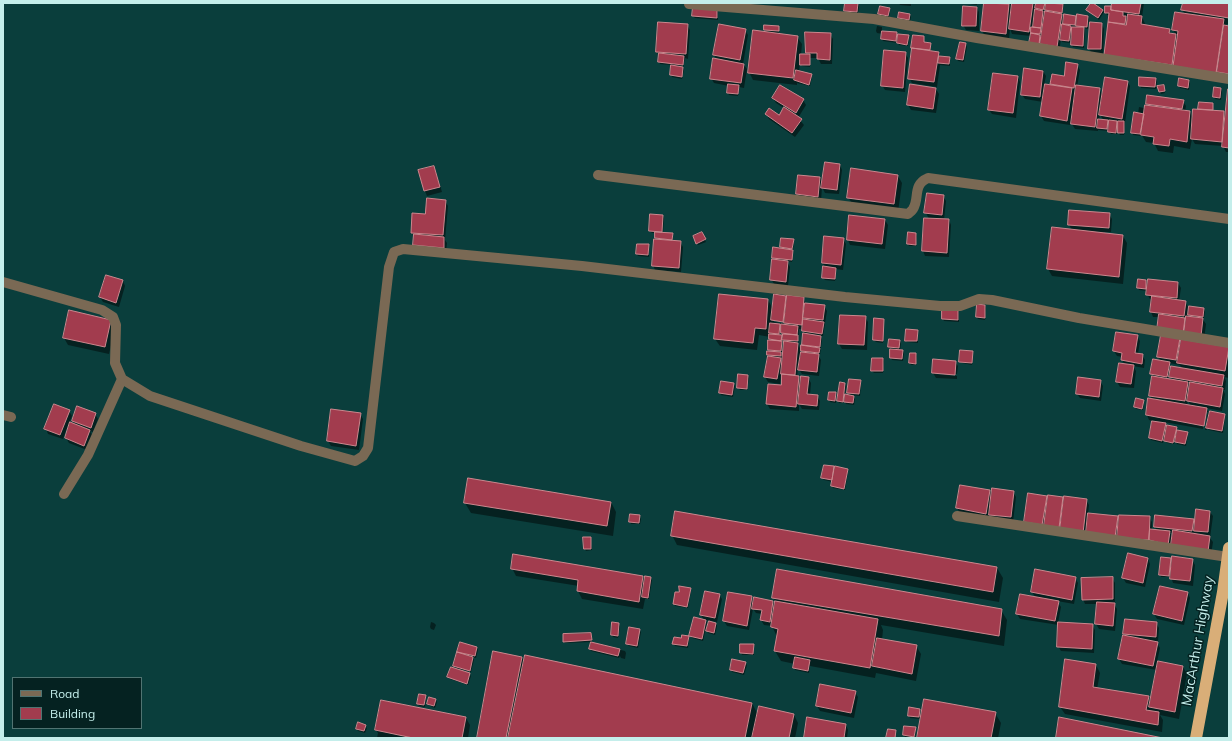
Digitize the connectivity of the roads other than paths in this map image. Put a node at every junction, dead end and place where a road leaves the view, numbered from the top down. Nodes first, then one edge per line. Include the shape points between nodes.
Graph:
1 (689, 4) dead end
2 (1229, 79) edge
3 (598, 175) dead end
4 (1229, 219) edge
5 (3, 282) edge
6 (1229, 343) edge
7 (122, 379) junction
8 (64, 494) dead end
9 (957, 516) dead end
10 (1228, 553) edge
11 (1196, 738) edge

1 - 2 street via 874,19
3 - 4 street via 908,214 913,210 922,180 928,178
5 - 7 street via 102,310 114,316 115,363
6 - 7 street via 1079,318 992,300 979,299 960,306 940,306 403,249 394,252 389,268 368,448 364,456 355,461 300,446 150,396
7 - 8 street via 88,455
9 - 10 street
10 - 11 highway, MacArthur Highway

